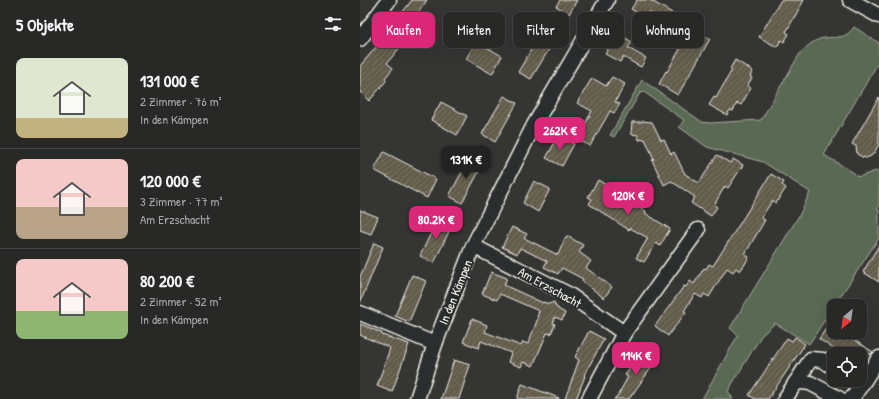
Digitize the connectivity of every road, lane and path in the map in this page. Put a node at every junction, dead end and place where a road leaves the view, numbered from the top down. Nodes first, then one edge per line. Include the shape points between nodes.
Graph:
1 (389, 0) edge
2 (607, 0) edge
3 (850, 0) edge
4 (879, 16) edge
5 (360, 39) edge
6 (698, 230) dead end
7 (473, 246) junction
8 (360, 313) edge
9 (624, 333) junction
10 (435, 344) junction
11 (879, 358) edge
12 (827, 363) edge
13 (867, 371) edge
14 (795, 383) junction
15 (856, 387) edge
16 (417, 399) edge
17 (589, 399) edge
18 (785, 399) edge
19 (840, 399) edge
20 (850, 399) edge

1 - 5 street
2 - 7 street, In den Kämpen via 534,125
3 - 4 street
6 - 9 street
7 - 9 street, Am Erzschacht via 568,294
7 - 10 street, In den Kämpen
8 - 10 street
9 - 17 street
10 - 16 street, In den Kämpen
11 - 13 street
12 - 14 street via 811,359
14 - 18 street
14 - 19 street via 810,383
15 - 20 street

